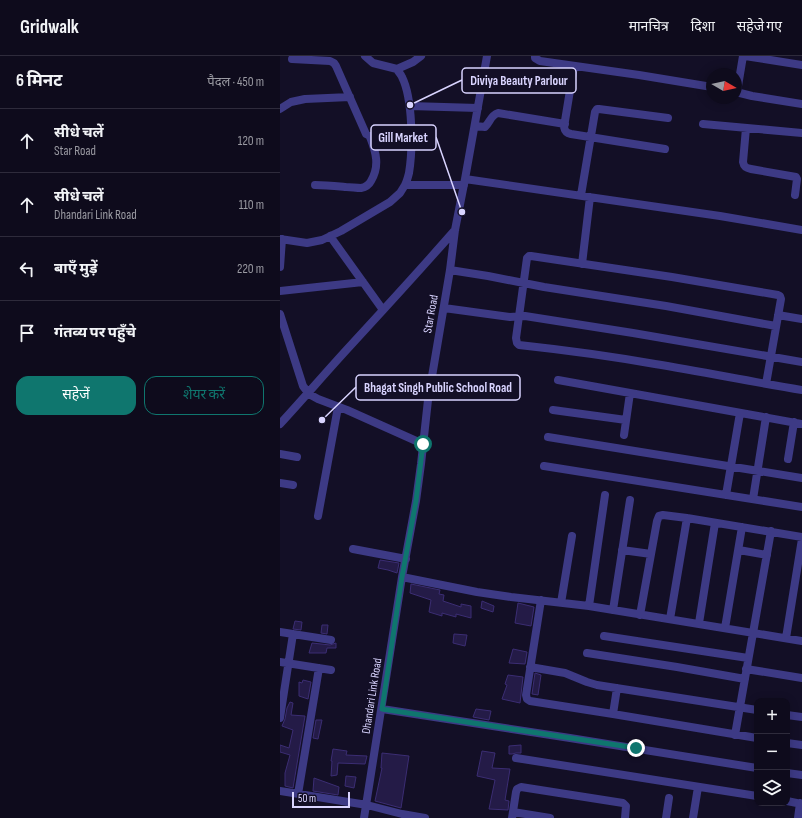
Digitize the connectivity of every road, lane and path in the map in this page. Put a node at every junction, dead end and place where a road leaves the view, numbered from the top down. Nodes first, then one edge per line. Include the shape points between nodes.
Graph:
1 (365, 56) edge
2 (421, 56) edge
3 (487, 56) edge
4 (535, 56) edge
5 (744, 56) edge
6 (292, 59) dead end
7 (802, 65) edge
8 (574, 66) junction
9 (741, 68) edge
10 (397, 69) junction
11 (706, 86) edge
12 (742, 94) edge
13 (350, 97) junction
14 (802, 104) edge
15 (410, 106) junction
16 (478, 108) junction
17 (280, 109) edge
18 (668, 118) dead end
19 (565, 124) junction
20 (704, 124) dead end
21 (475, 126) junction
22 (746, 128) junction
23 (802, 133) edge
24 (370, 137) junction
25 (411, 137) junction
26 (591, 137) junction
27 (665, 149) dead end
28 (464, 182) junction
29 (315, 184) dead end
30 (405, 185) junction
31 (581, 195) junction
32 (795, 195) dead end
33 (590, 197) junction
34 (455, 230) junction
35 (802, 230) edge
36 (330, 236) junction
37 (281, 239) edge
38 (582, 264) junction
39 (280, 267) edge
40 (450, 270) junction
41 (363, 282) junction
42 (523, 283) junction
43 (280, 291) edge
44 (444, 308) junction
45 (383, 310) junction
46 (280, 314) edge
47 (778, 315) junction
48 (518, 317) junction
49 (802, 319) edge
50 (776, 326) junction
51 (771, 357) junction
52 (802, 362) edge
53 (558, 380) dead end
54 (766, 384) junction
55 (802, 390) edge
56 (630, 393) junction
57 (309, 394) junction
58 (338, 407) junction
59 (553, 410) dead end
60 (740, 413) junction
61 (766, 417) junction
62 (626, 420) junction
63 (798, 423) edge
64 (280, 424) edge
65 (624, 435) dead end
66 (548, 437) dead end
67 (423, 444) junction
68 (280, 454) edge
69 (297, 457) dead end
70 (788, 459) dead end
71 (544, 466) dead end
72 (731, 466) junction
73 (758, 471) junction
74 (802, 478) edge
75 (280, 483) edge
76 (293, 486) dead end
77 (726, 494) junction
78 (605, 495) dead end
79 (753, 499) junction
80 (630, 500) dead end
81 (802, 507) edge
82 (318, 516) dead end
83 (687, 518) junction
84 (716, 523) junction
85 (742, 527) junction
86 (771, 531) junction
87 (572, 536) dead end
88 (802, 538) edge
89 (353, 549) dead end
90 (622, 550) junction
91 (738, 550) junction
92 (651, 554) junction
93 (767, 555) junction
94 (406, 559) junction
95 (402, 577) junction
96 (541, 600) junction
97 (561, 603) junction
98 (589, 606) junction
99 (613, 610) junction
100 (640, 615) junction
101 (670, 619) junction
102 (699, 624) junction
103 (725, 628) junction
104 (280, 632) edge
105 (753, 632) junction
106 (293, 634) junction
107 (604, 636) dead end
108 (786, 638) junction
109 (331, 640) dead end
110 (802, 640) edge
111 (587, 653) dead end
112 (748, 658) junction
113 (284, 663) edge
114 (319, 668) junction
115 (530, 668) junction
116 (746, 668) junction
117 (331, 670) dead end
118 (802, 678) edge
119 (745, 679) junction
120 (617, 688) junction
121 (282, 691) edge
122 (740, 708) junction
123 (382, 709) junction
124 (754, 710) edge
125 (612, 714) junction
126 (790, 715) edge
127 (802, 717) edge
128 (280, 718) edge
129 (735, 735) junction
130 (754, 738) edge
131 (790, 743) edge
132 (802, 745) edge
133 (516, 758) dead end
134 (754, 768) edge
135 (790, 773) edge
136 (802, 775) edge
137 (698, 787) junction
138 (280, 791) edge
139 (298, 794) junction
140 (754, 796) edge
141 (669, 798) dead end
142 (790, 801) edge
143 (801, 803) edge
144 (366, 805) junction
145 (513, 815) edge
146 (364, 818) edge
147 (425, 818) edge
148 (550, 818) edge
149 (625, 818) edge
150 (666, 818) edge
151 (693, 818) edge
152 (798, 818) edge

1 - 10 street via 373,63
2 - 10 street
3 - 16 street, Star Road
4 - 8 street via 540,62
5 - 7 street
5 - 9 street
6 - 13 street via 334,63
8 - 11 street
8 - 19 street
10 - 15 street via 402,77
12 - 14 street
13 - 17 street via 305,99 291,102
13 - 24 street via 366,134
15 - 16 street
15 - 25 street
16 - 21 street, Star Road
18 - 26 street via 596,109
19 - 21 street via 498,113 494,114 485,127
19 - 26 street via 567,133
20 - 22 street
21 - 28 street, Star Road
22 - 23 street
22 - 32 street via 744,166 796,177
24 - 25 street
24 - 29 street via 377,161 375,173 368,185 355,188
25 - 30 street via 409,173
26 - 27 street
26 - 31 street
28 - 30 street
28 - 31 street
28 - 34 street, Star Road
30 - 36 street via 390,202
31 - 33 street
33 - 35 street
33 - 38 street
34 - 40 street, Star Road
34 - 45 street
36 - 37 street via 307,243
36 - 41 street
37 - 39 street
38 - 42 street via 529,256
38 - 47 street via 778,295 781,299
40 - 42 street
40 - 44 street, Star Road
41 - 43 street
41 - 45 street
42 - 48 street
42 - 50 street
44 - 48 street
44 - 67 street, Star Road
45 - 57 street
46 - 57 street via 303,386
47 - 49 street
47 - 50 street
48 - 51 street via 633,333
48 - 54 street via 516,341 520,345 614,357
50 - 51 street
51 - 52 street
51 - 54 street
53 - 56 street
54 - 55 street
56 - 60 street
56 - 62 street
57 - 58 street
57 - 64 street
58 - 67 street
58 - 82 street
59 - 62 street
60 - 61 street
60 - 72 street
61 - 63 street
61 - 73 street
62 - 65 street
63 - 70 street
66 - 72 street
67 - 94 street, Star Road
68 - 69 street
71 - 77 street
72 - 73 street
72 - 77 street
73 - 74 street
73 - 79 street
75 - 76 street
77 - 79 street
78 - 98 street
79 - 81 street
80 - 90 street
83 - 84 street
83 - 92 street via 659,516
83 - 101 street
84 - 85 street
84 - 102 street
85 - 86 street
85 - 91 street
86 - 88 street
86 - 93 street
87 - 97 street
88 - 108 street
89 - 94 street
90 - 92 street
90 - 99 street
91 - 93 street
91 - 103 street
92 - 100 street
93 - 105 street
94 - 95 street, Star Road
95 - 96 street via 477,592
95 - 123 street, Dhandari Link Road
96 - 97 street
96 - 115 street
97 - 98 street
98 - 99 street
99 - 100 street
100 - 101 street
101 - 102 street
102 - 103 street
103 - 105 street
104 - 106 street
105 - 108 street
105 - 112 street
106 - 109 street
106 - 113 street
107 - 112 street
108 - 110 street
111 - 119 street
112 - 116 street
113 - 114 street
113 - 121 street
114 - 117 street
114 - 139 street
115 - 120 street via 565,673 587,682
115 - 125 street via 526,699
116 - 118 street
116 - 119 street
119 - 122 street
120 - 122 street
120 - 125 street
121 - 128 street
122 - 124 street
122 - 129 street
123 - 134 street
123 - 144 street, Dhandari Link Road
125 - 129 street
126 - 127 street
129 - 130 street
131 - 132 street
133 - 137 street
135 - 136 street
137 - 140 street
137 - 151 street
138 - 139 street
139 - 144 street
141 - 150 street
142 - 143 street
143 - 152 street
144 - 146 street, Dhandari Link Road
144 - 147 street
145 - 148 street
145 - 149 street via 516,792 521,787 623,803 626,806

